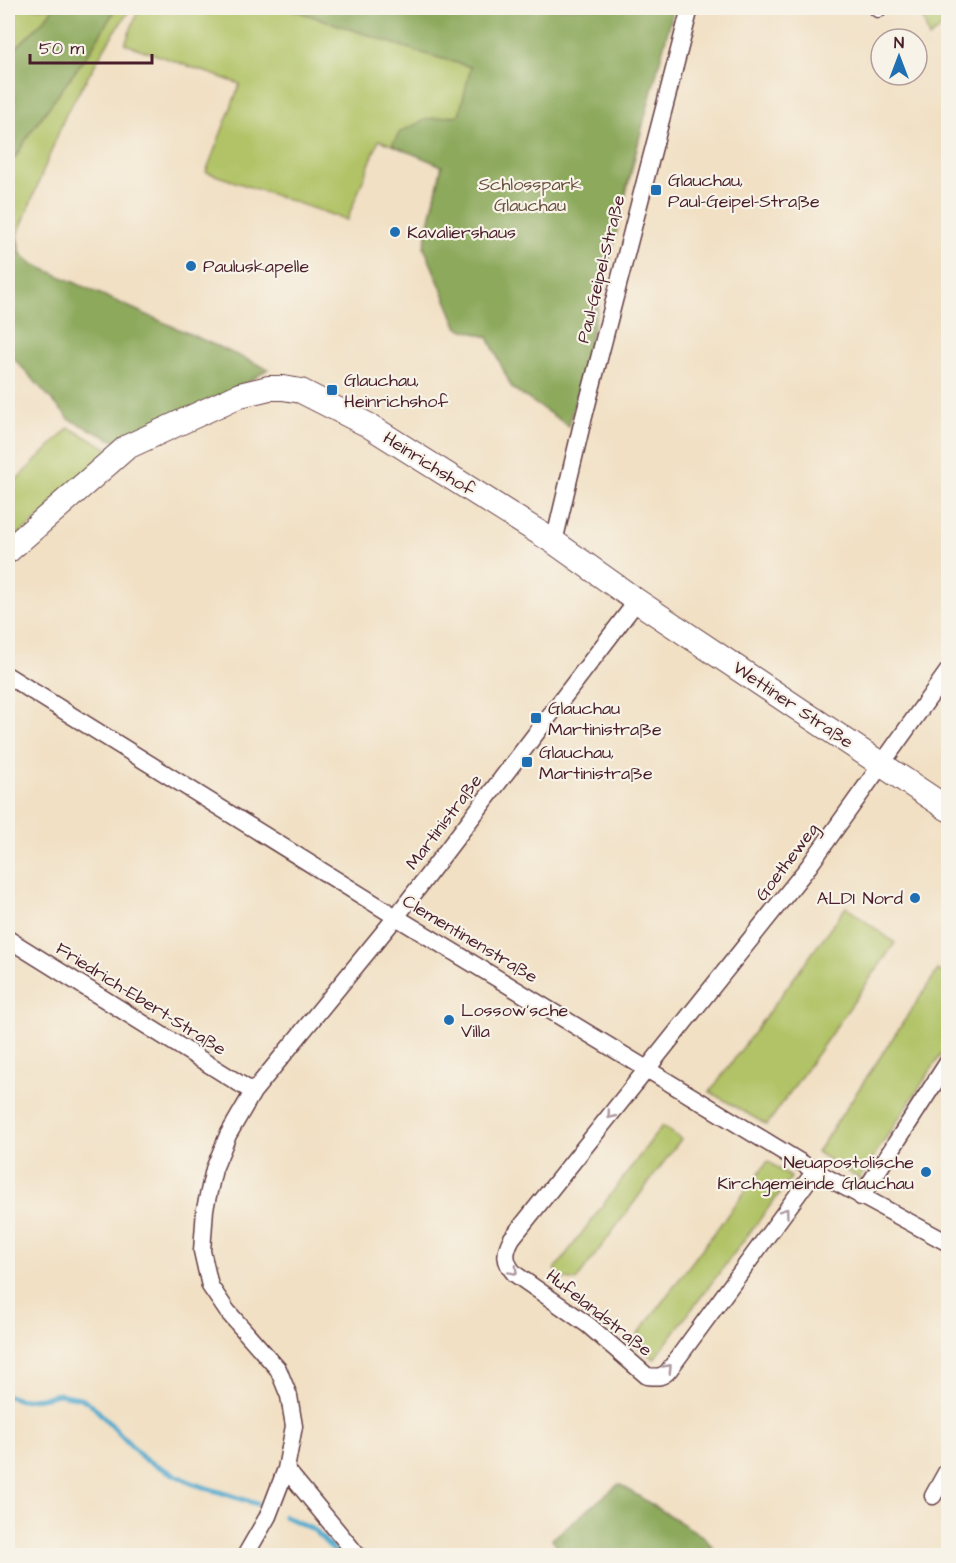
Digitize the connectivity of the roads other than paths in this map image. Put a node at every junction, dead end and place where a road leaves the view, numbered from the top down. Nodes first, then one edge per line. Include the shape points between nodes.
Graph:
1 (690, 8) edge
2 (554, 542) junction
3 (8, 551) edge
4 (637, 601) junction
5 (948, 671) edge
6 (8, 676) edge
7 (882, 765) junction
8 (948, 809) edge
9 (396, 917) junction
10 (8, 939) edge
11 (948, 1062) edge
12 (647, 1070) junction
13 (253, 1092) junction
14 (815, 1171) junction
15 (861, 1197) junction
16 (948, 1243) edge
17 (286, 1469) junction
18 (948, 1469) edge
19 (933, 1497) dead end
20 (244, 1556) edge
21 (358, 1556) edge

1 - 2 street, Paul-Geipel-Straße
2 - 3 street, Heinrichshof via 368,425 301,392 269,388 240,395 127,447
2 - 4 street, Heinrichshof
4 - 7 street, Wettiner Straße
4 - 9 street, Martinistraße
5 - 7 street, Goetheweg
6 - 9 street, Clementinenstraße
7 - 8 street, Wettiner Straße
7 - 12 street, Goetheweg via 809,866
9 - 12 street, Clementinenstraße
9 - 13 street, Martinistraße
10 - 13 street, Friedrich-Ebert-Straße
11 - 15 street
12 - 14 street, Clementinenstraße
12 -> 14 street, Hufelandstraße via 512,1238 506,1259 515,1274 588,1325 647,1376 666,1374
13 - 17 street, Martinistraße via 214,1169 205,1209 202,1251 210,1286 278,1369 289,1396 294,1426
14 - 15 street, Clementinenstraße
15 - 16 street, Clementinenstraße
17 - 20 street, Martinistraße via 268,1516
17 - 21 street
18 - 19 street

